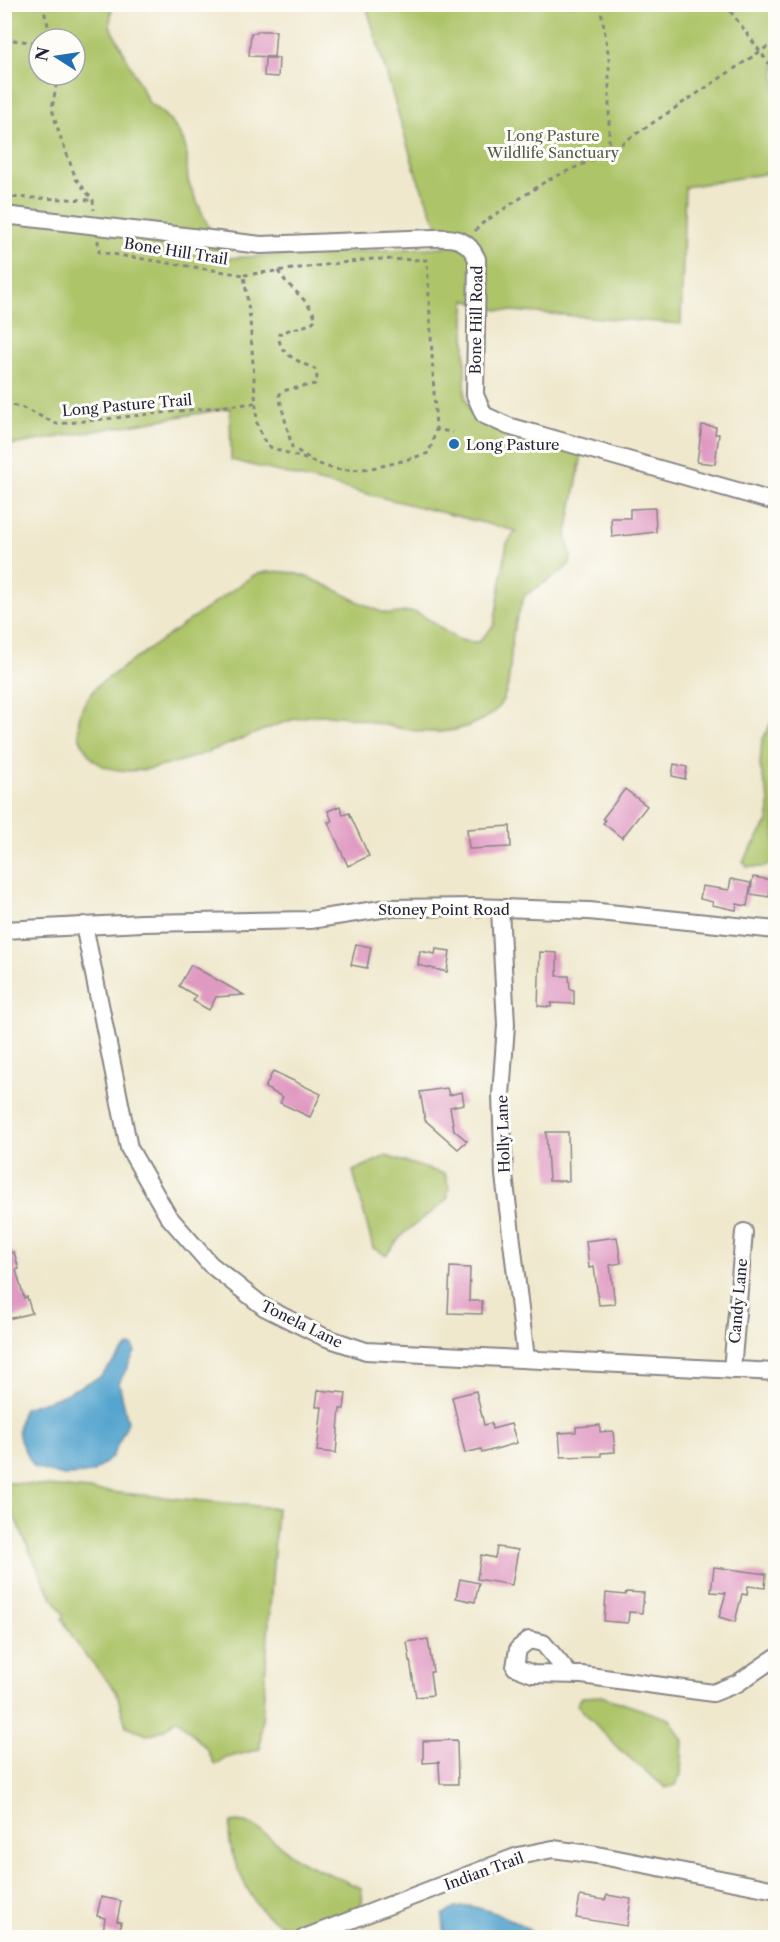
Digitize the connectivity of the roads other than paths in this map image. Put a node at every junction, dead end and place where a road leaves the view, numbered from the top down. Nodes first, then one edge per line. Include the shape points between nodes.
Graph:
1 (4, 214) edge
2 (776, 502) edge
3 (500, 909) junction
4 (84, 925) junction
5 (4, 930) edge
6 (776, 930) edge
7 (744, 1232) dead end
8 (526, 1359) junction
9 (732, 1370) junction
10 (776, 1372) edge
11 (776, 1657) edge
12 (569, 1674) dead end
13 (776, 1890) edge
14 (304, 1938) edge

1 - 2 street, Bone Hill Road via 261,246 451,237 467,243 477,259 475,395 484,415 508,426
3 - 4 street, Stoney Point Road via 388,908 310,920
3 - 6 street, Stoney Point Road via 589,911
3 - 8 street, Holly Lane via 506,1025 501,1095 504,1175
4 - 5 street, Stoney Point Road
4 - 8 street, Tonela Lane via 129,1148 168,1216 210,1264 264,1307 351,1347 387,1353
7 - 9 street, Candy Lane
8 - 9 street, Tonela Lane
9 - 10 street, Tonela Lane
11 - 12 street via 738,1683 713,1692
13 - 14 street, Indian Trail via 553,1849 518,1856

